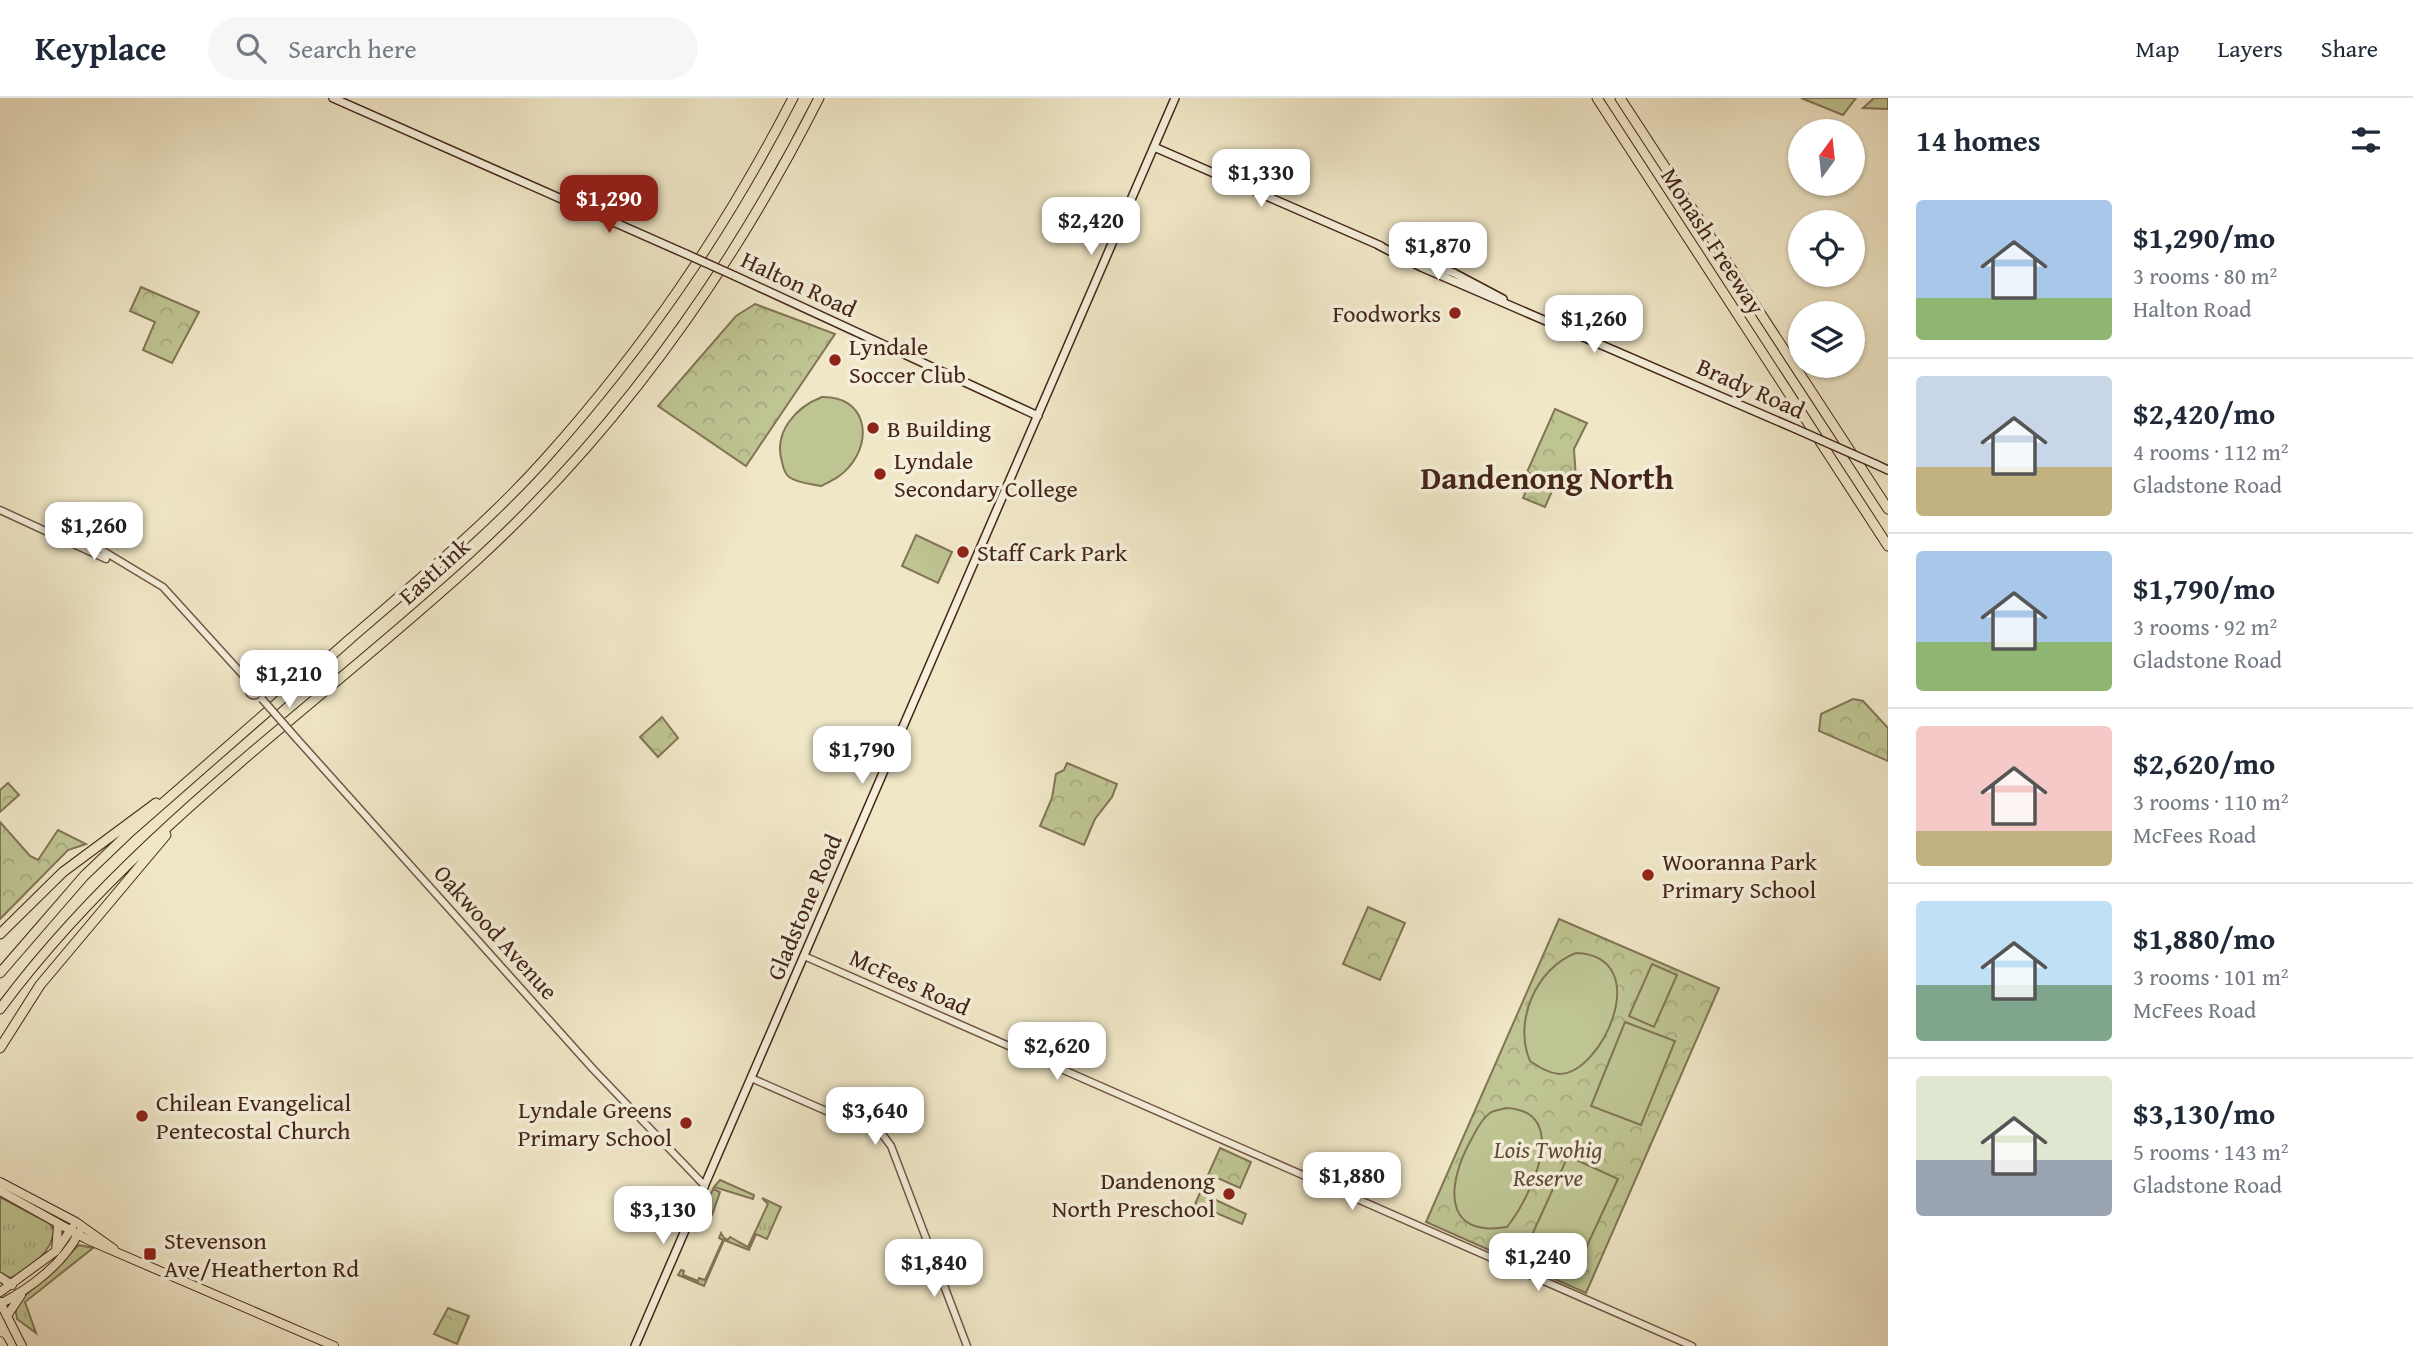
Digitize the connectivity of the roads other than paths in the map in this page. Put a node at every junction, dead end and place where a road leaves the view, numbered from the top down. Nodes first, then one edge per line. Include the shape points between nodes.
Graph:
1 (333, 98) edge
2 (793, 98) edge
3 (819, 98) edge
4 (1175, 98) edge
5 (1597, 98) edge
6 (1620, 98) edge
7 (1154, 147) junction
8 (1038, 416) junction
9 (1888, 470) edge
10 (1888, 509) edge
11 (0, 510) edge
12 (1888, 546) edge
13 (185, 784) junction
14 (175, 822) junction
15 (0, 934) edge
16 (804, 956) junction
17 (0, 973) edge
18 (0, 1009) edge
19 (0, 1048) edge
20 (751, 1078) junction
21 (0, 1182) edge
22 (705, 1186) junction
23 (0, 1191) edge
24 (58, 1225) junction
25 (79, 1225) junction
26 (74, 1233) junction
27 (114, 1248) junction
28 (56, 1251) junction
29 (0, 1277) edge
30 (12, 1285) junction
31 (24, 1289) junction
32 (0, 1292) edge
33 (0, 1303) edge
34 (7, 1315) junction
35 (0, 1341) edge
36 (3, 1346) edge
37 (22, 1346) edge
38 (334, 1346) edge
39 (635, 1346) edge
40 (967, 1346) edge
41 (1692, 1346) edge

1 - 8 main road, Halton Road, bridge
2 - 13 highway, EastLink via 687,282 544,461 444,558
3 - 14 highway, EastLink via 768,194 702,300 581,453 478,559
4 - 7 main road, Gladstone Road
5 - 12 highway, Monash Freeway
6 - 10 highway, Monash Freeway
7 - 8 main road, Gladstone Road
7 - 9 main road, Brady Road, bridge
8 - 16 main road, Gladstone Road
11 - 22 street, Oakwood Avenue, bridge via 163,587 251,687 258,688 258,696 593,1069
13 - 15 highway via 63,872
13 - 17 highway, EastLink via 84,876
14 - 18 highway, EastLink via 81,911
14 - 19 highway via 40,985
16 - 20 main road, Gladstone Road
16 - 41 street, McFees Road
20 - 22 main road, Gladstone Road
20 - 40 street via 885,1137
21 - 25 main road
22 - 39 main road, Gladstone Road
23 - 24 main road
24 - 26 main road
24 - 28 main road
25 - 26 main road
25 - 27 main road
26 - 27 main road
26 - 28 main road
26 - 31 main road via 62,1258
27 - 38 main road
28 - 30 main road
29 - 30 main road
30 - 32 main road
31 - 33 main road
31 - 34 main road
33 - 34 main road
34 - 37 main road
35 - 36 main road

